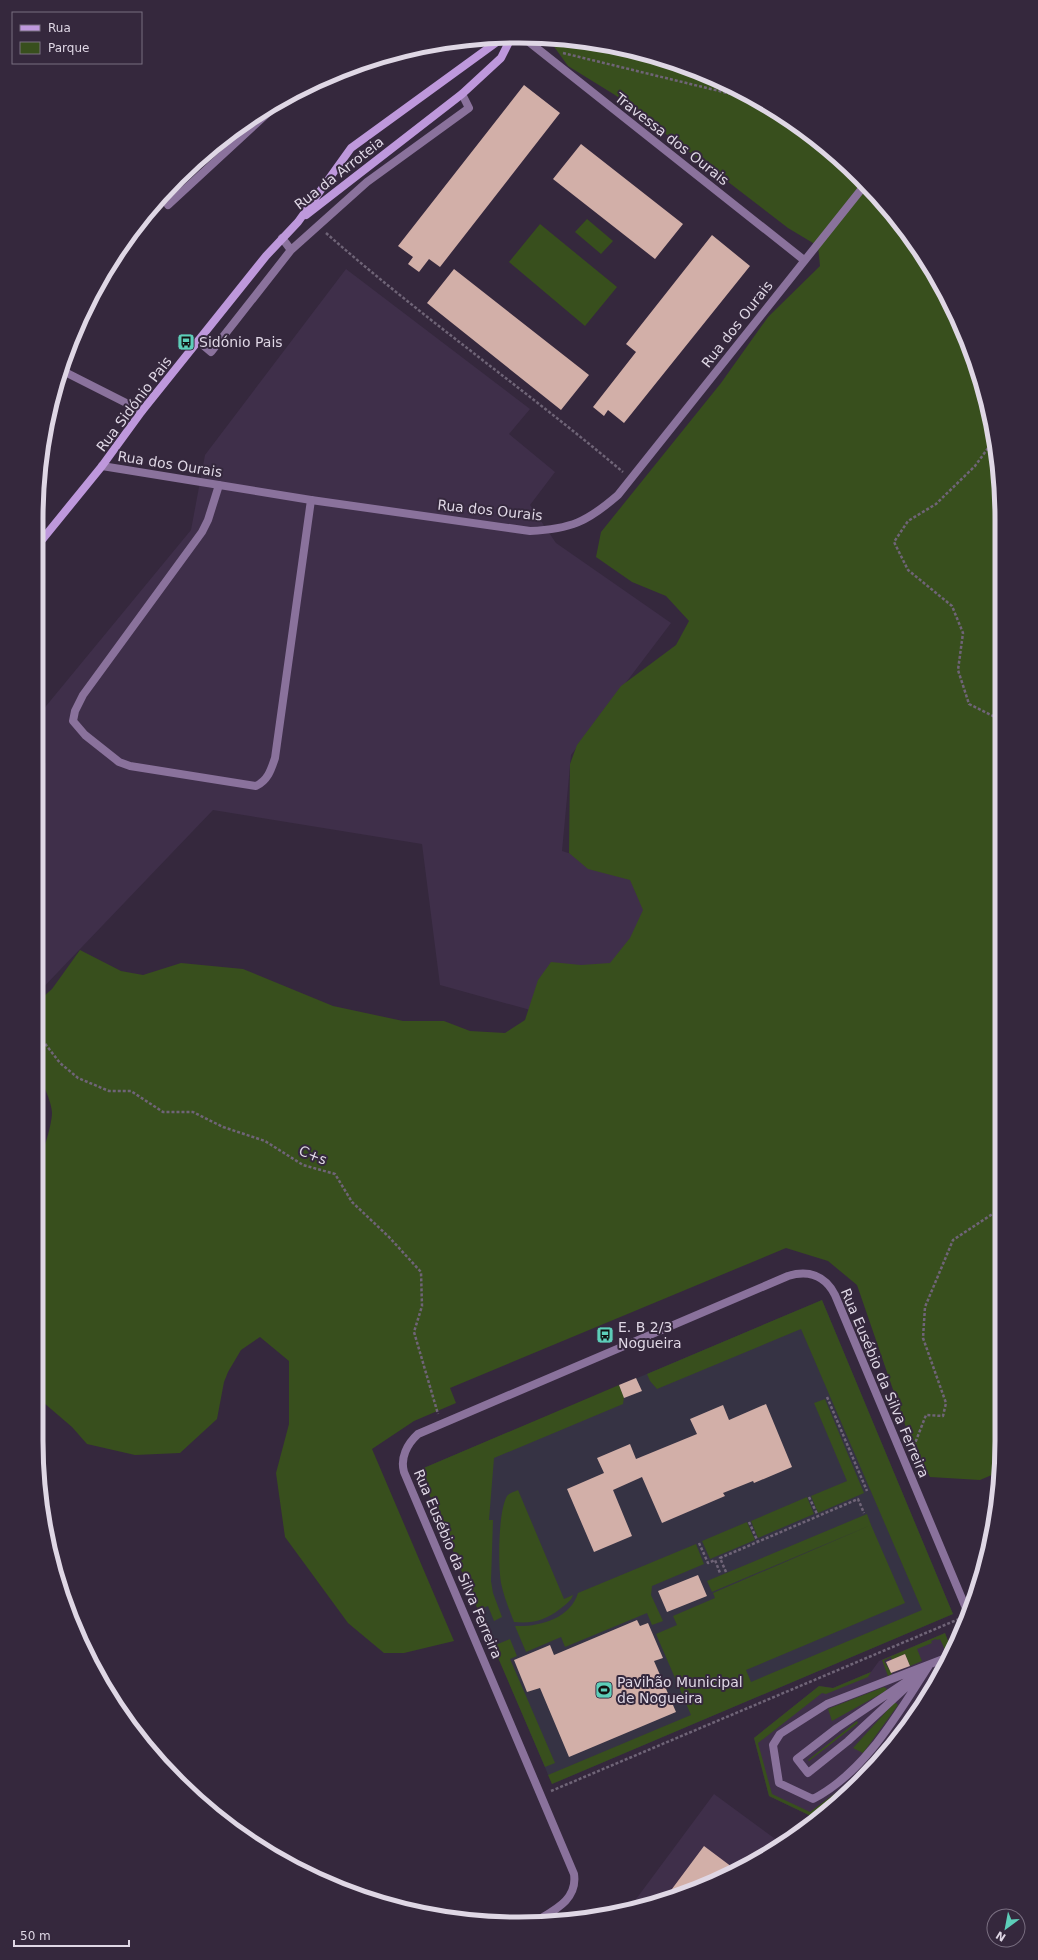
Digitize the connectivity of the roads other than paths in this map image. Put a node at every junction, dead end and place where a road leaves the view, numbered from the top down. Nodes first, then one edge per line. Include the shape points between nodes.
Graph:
1 (508, 43) edge
2 (531, 43) edge
3 (494, 44) edge
4 (462, 94) junction
5 (261, 119) edge
6 (862, 189) edge
7 (168, 205) dead end
8 (298, 222) junction
9 (282, 238) junction
10 (291, 250) junction
11 (804, 260) junction
12 (198, 341) junction
13 (66, 372) edge
14 (142, 412) junction
15 (102, 466) junction
16 (219, 485) junction
17 (311, 500) junction
18 (43, 539) edge
19 (965, 1606) edge
20 (941, 1661) edge
21 (928, 1667) junction
22 (544, 1916) edge

1 - 4 main road, Rua da Arroteia via 501,58
2 - 11 street, Travessa dos Ourais
3 - 8 main road, Rua da Arroteia via 351,148
4 - 8 main road, Rua da Arroteia
4 - 10 street via 469,108 367,182
5 - 7 street
6 - 11 street, Rua dos Ourais
8 - 9 main road, Rua Sidónio Pais
9 - 10 street
9 - 12 main road, Rua Sidónio Pais
10 - 12 street via 211,352
11 - 17 street, Rua dos Ourais via 618,495 603,509 583,521 557,530 530,531
12 - 14 main road, Rua Sidónio Pais
13 - 14 street
14 - 15 main road, Rua Sidónio Pais
15 - 16 street, Rua dos Ourais
15 - 18 main road, Rua Sidónio Pais
16 - 17 street, Rua dos Ourais
16 - 17 street via 202,532 83,695 75,710 73,721 85,735 119,762 130,766 256,786 264,782 271,772
19 - 22 street, Rua Eusébio da Silva Ferreira via 832,1290 820,1278 808,1273 788,1276 422,1431 412,1440 405,1454 403,1468 573,1870 573,1891 566,1902
20 - 21 street
21 - 21 street via 837,1728 797,1759 808,1773 848,1741
21 - 21 street via 827,1704 780,1734 773,1745 779,1783 812,1799 827,1791 857,1766 871,1750

